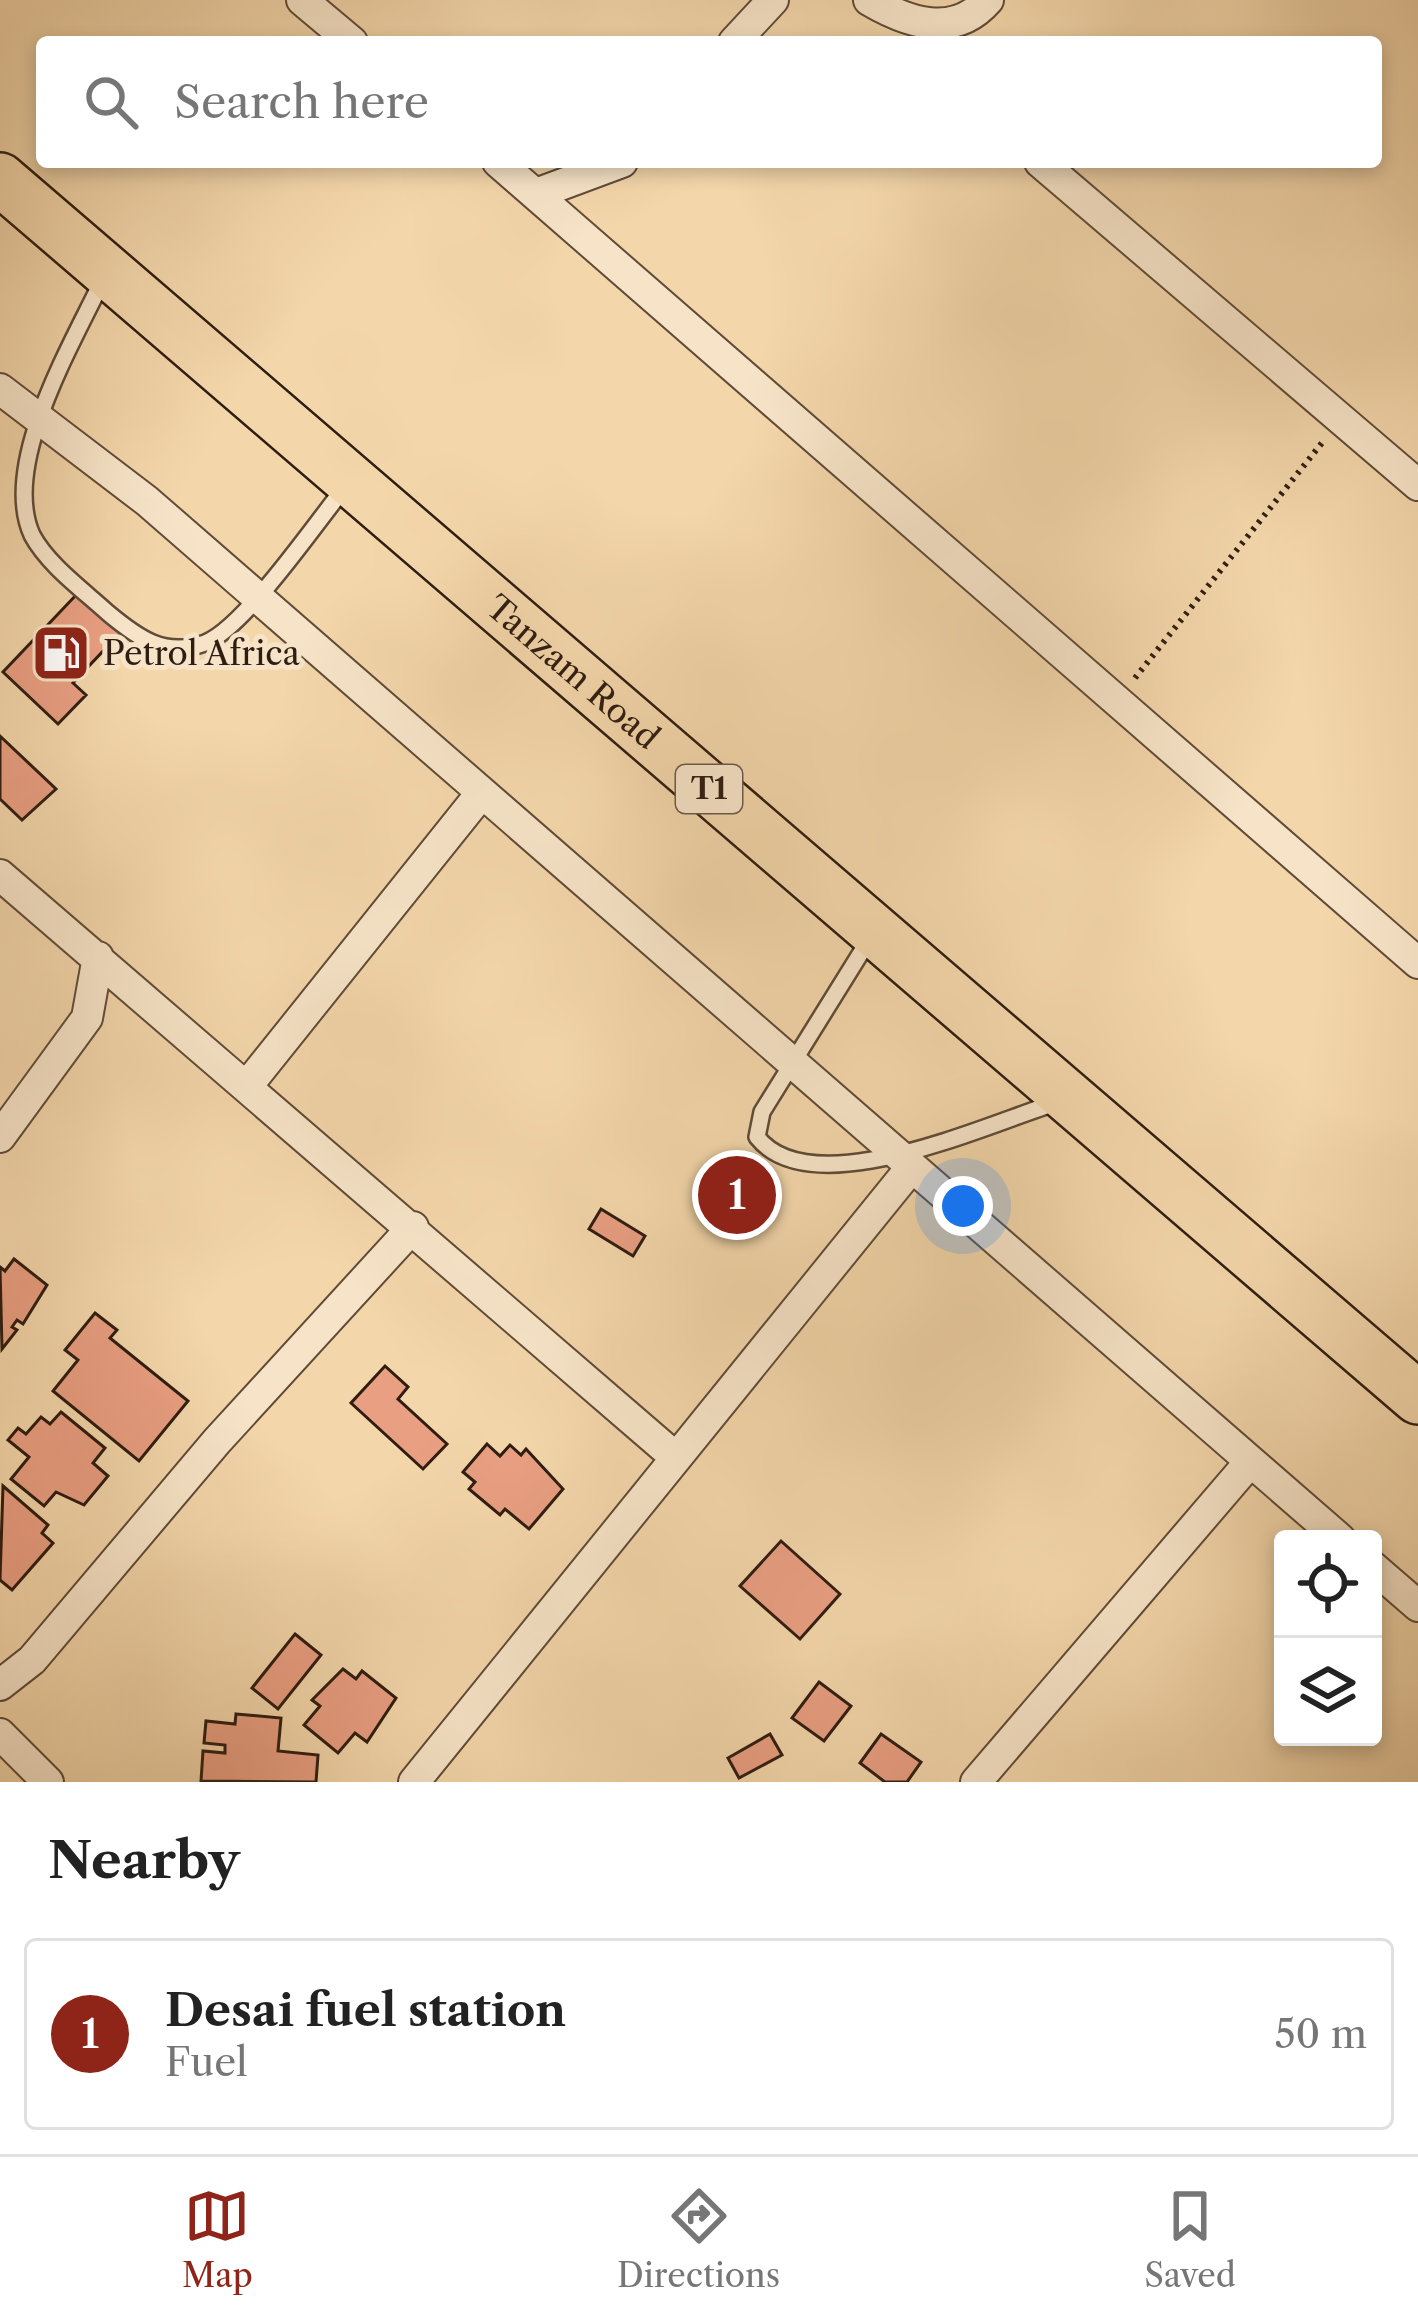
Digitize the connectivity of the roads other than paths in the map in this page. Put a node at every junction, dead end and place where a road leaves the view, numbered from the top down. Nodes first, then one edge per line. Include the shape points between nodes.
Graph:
1 (302, 0) edge
2 (773, 0) edge
3 (852, 0) edge
4 (869, 0) edge
5 (988, 0) edge
6 (345, 36) edge
7 (740, 36) edge
8 (894, 36) edge
9 (504, 168) edge
10 (606, 168) edge
11 (1047, 168) edge
12 (0, 179) edge
13 (536, 194) junction
14 (107, 272) junction
15 (0, 388) edge
16 (38, 415) junction
17 (350, 480) junction
18 (1418, 485) edge
19 (257, 596) junction
20 (480, 795) junction
21 (0, 875) edge
22 (875, 931) junction
23 (98, 957) junction
24 (1418, 963) edge
25 (790, 1063) junction
26 (247, 1086) junction
27 (1070, 1098) junction
28 (0, 1137) edge
29 (903, 1161) junction
30 (412, 1227) junction
31 (1418, 1398) edge
32 (674, 1456) junction
33 (1250, 1462) junction
34 (1329, 1530) edge
35 (1382, 1575) edge
36 (1418, 1606) edge
37 (0, 1685) edge
38 (0, 1734) edge
39 (48, 1782) edge
40 (414, 1782) edge
41 (976, 1782) edge

1 - 6 street
2 - 7 street
3 - 8 street
4 - 5 street via 929,25 963,21
9 - 13 street
10 - 13 street
11 - 18 street
12 - 14 highway, Tanzam Road / T1
13 - 24 street
14 - 16 lane
14 - 17 highway, Tanzam Road / T1
15 - 16 street
16 - 19 street
16 - 19 lane via 23,489 31,533 114,617 152,646 187,647 220,634
17 - 19 lane
17 - 22 highway, Tanzam Road / T1
19 - 20 street
20 - 25 street
20 - 26 street
21 - 23 street
22 - 25 lane
22 - 27 highway, Tanzam Road / T1
23 - 26 street
23 - 28 street via 87,1018
25 - 29 street
25 - 29 lane via 757,1127 767,1150 827,1166
26 - 30 street
27 - 29 lane
27 - 31 highway, Tanzam Road / T1
29 - 32 street
29 - 33 street
30 - 32 street
30 - 37 street via 32,1660
32 - 40 street
33 - 34 street
33 - 41 street
35 - 36 street
38 - 39 street

